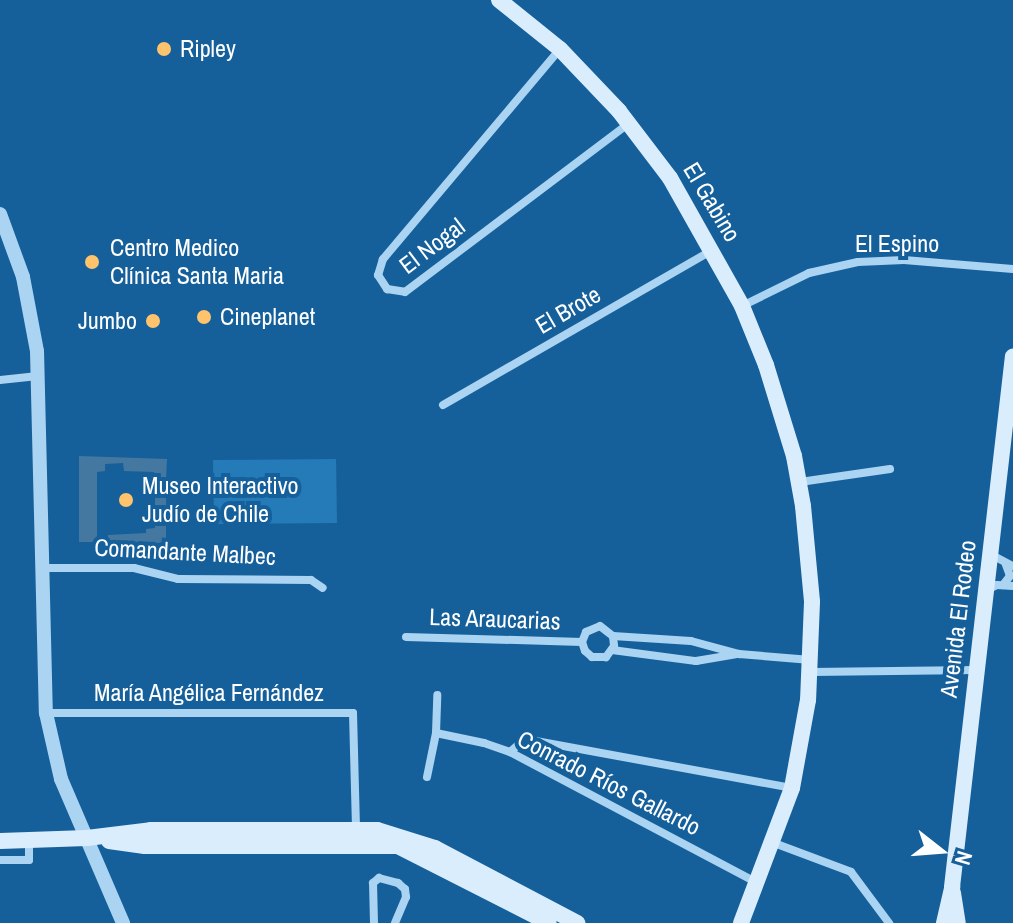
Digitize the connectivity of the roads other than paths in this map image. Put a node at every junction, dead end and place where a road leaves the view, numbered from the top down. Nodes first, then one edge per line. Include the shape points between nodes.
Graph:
1 (499, 0) edge
2 (560, 49) junction
3 (629, 123) junction
4 (0, 214) edge
5 (713, 249) junction
6 (1013, 269) edge
7 (742, 306) junction
8 (1013, 356) edge
9 (39, 376) junction
10 (0, 380) edge
11 (443, 405) dead end
12 (890, 469) dead end
13 (800, 482) junction
14 (990, 554) junction
15 (1009, 566) edge
16 (41, 568) junction
17 (1003, 585) junction
18 (1013, 586) edge
19 (323, 588) dead end
20 (985, 591) junction
21 (613, 636) junction
22 (406, 637) dead end
23 (582, 642) junction
24 (612, 650) junction
25 (739, 654) junction
26 (811, 666) junction
27 (976, 670) junction
28 (437, 695) dead end
29 (46, 713) junction
30 (436, 733) junction
31 (510, 752) junction
32 (427, 777) dead end
33 (792, 788) junction
34 (356, 828) junction
35 (87, 838) junction
36 (29, 840) junction
37 (0, 841) edge
38 (774, 843) junction
39 (0, 860) edge
40 (758, 883) junction
41 (952, 887) junction
42 (123, 923) edge
43 (374, 923) edge
44 (395, 923) edge
45 (549, 923) edge
46 (577, 923) edge
47 (741, 923) edge
48 (889, 923) edge
49 (944, 923) edge
50 (958, 923) edge

1 - 2 main road, El Gabino
2 - 3 main road, El Gabino
2 - 3 street, El Nogal via 383,259 378,275 387,289 405,292
3 - 5 main road, El Gabino
4 - 9 street via 29,301
5 - 7 main road, El Gabino
5 - 11 street, El Brote
6 - 7 street, El Espino via 904,260 858,262 809,273
7 - 13 main road, El Gabino via 766,365
8 - 14 main road, Avenida El Rodeo
9 - 10 street
9 - 16 street
12 - 13 street
13 - 26 main road, El Gabino via 812,602
14 - 15 street
14 - 20 main road, Avenida El Rodeo
15 - 17 street
16 - 19 street, Comandante Malbec via 134,568 178,579 311,580
16 - 29 street
17 - 18 street
17 - 20 street
20 - 27 main road, Avenida El Rodeo
21 - 23 street, Las Araucarias via 606,628 595,627
21 - 24 street
21 - 25 street, Las Araucarias via 691,641
22 - 23 street, Las Araucarias
23 - 24 street, Las Araucarias via 596,659
24 - 25 street, Las Araucarias via 696,661
25 - 26 street, Las Araucarias
26 - 27 street, Las Araucarias
26 - 33 main road, El Gabino
27 - 41 main road, Avenida El Rodeo
28 - 30 street
29 - 34 street, María Angélica Fernández via 353,713
29 - 35 street via 61,779
30 - 31 street, Conrado Ríos Gallardo
30 - 32 street
31 - 33 street via 525,739
31 - 40 street, Conrado Ríos Gallardo
33 - 38 main road, El Gabino
34 - 35 main road via 151,830
34 - 46 main road via 424,843
35 - 36 main road
35 - 42 street
35 - 45 main road via 145,846 398,846
36 - 37 main road
36 - 39 street via 29,860
38 - 40 main road, El Gabino
38 - 48 street via 851,872
40 - 47 main road, El Gabino
41 - 49 main road, Avenida El Rodeo
41 - 50 main road, Avenida El Rodeo
43 - 44 street via 373,883 381,878 405,889

